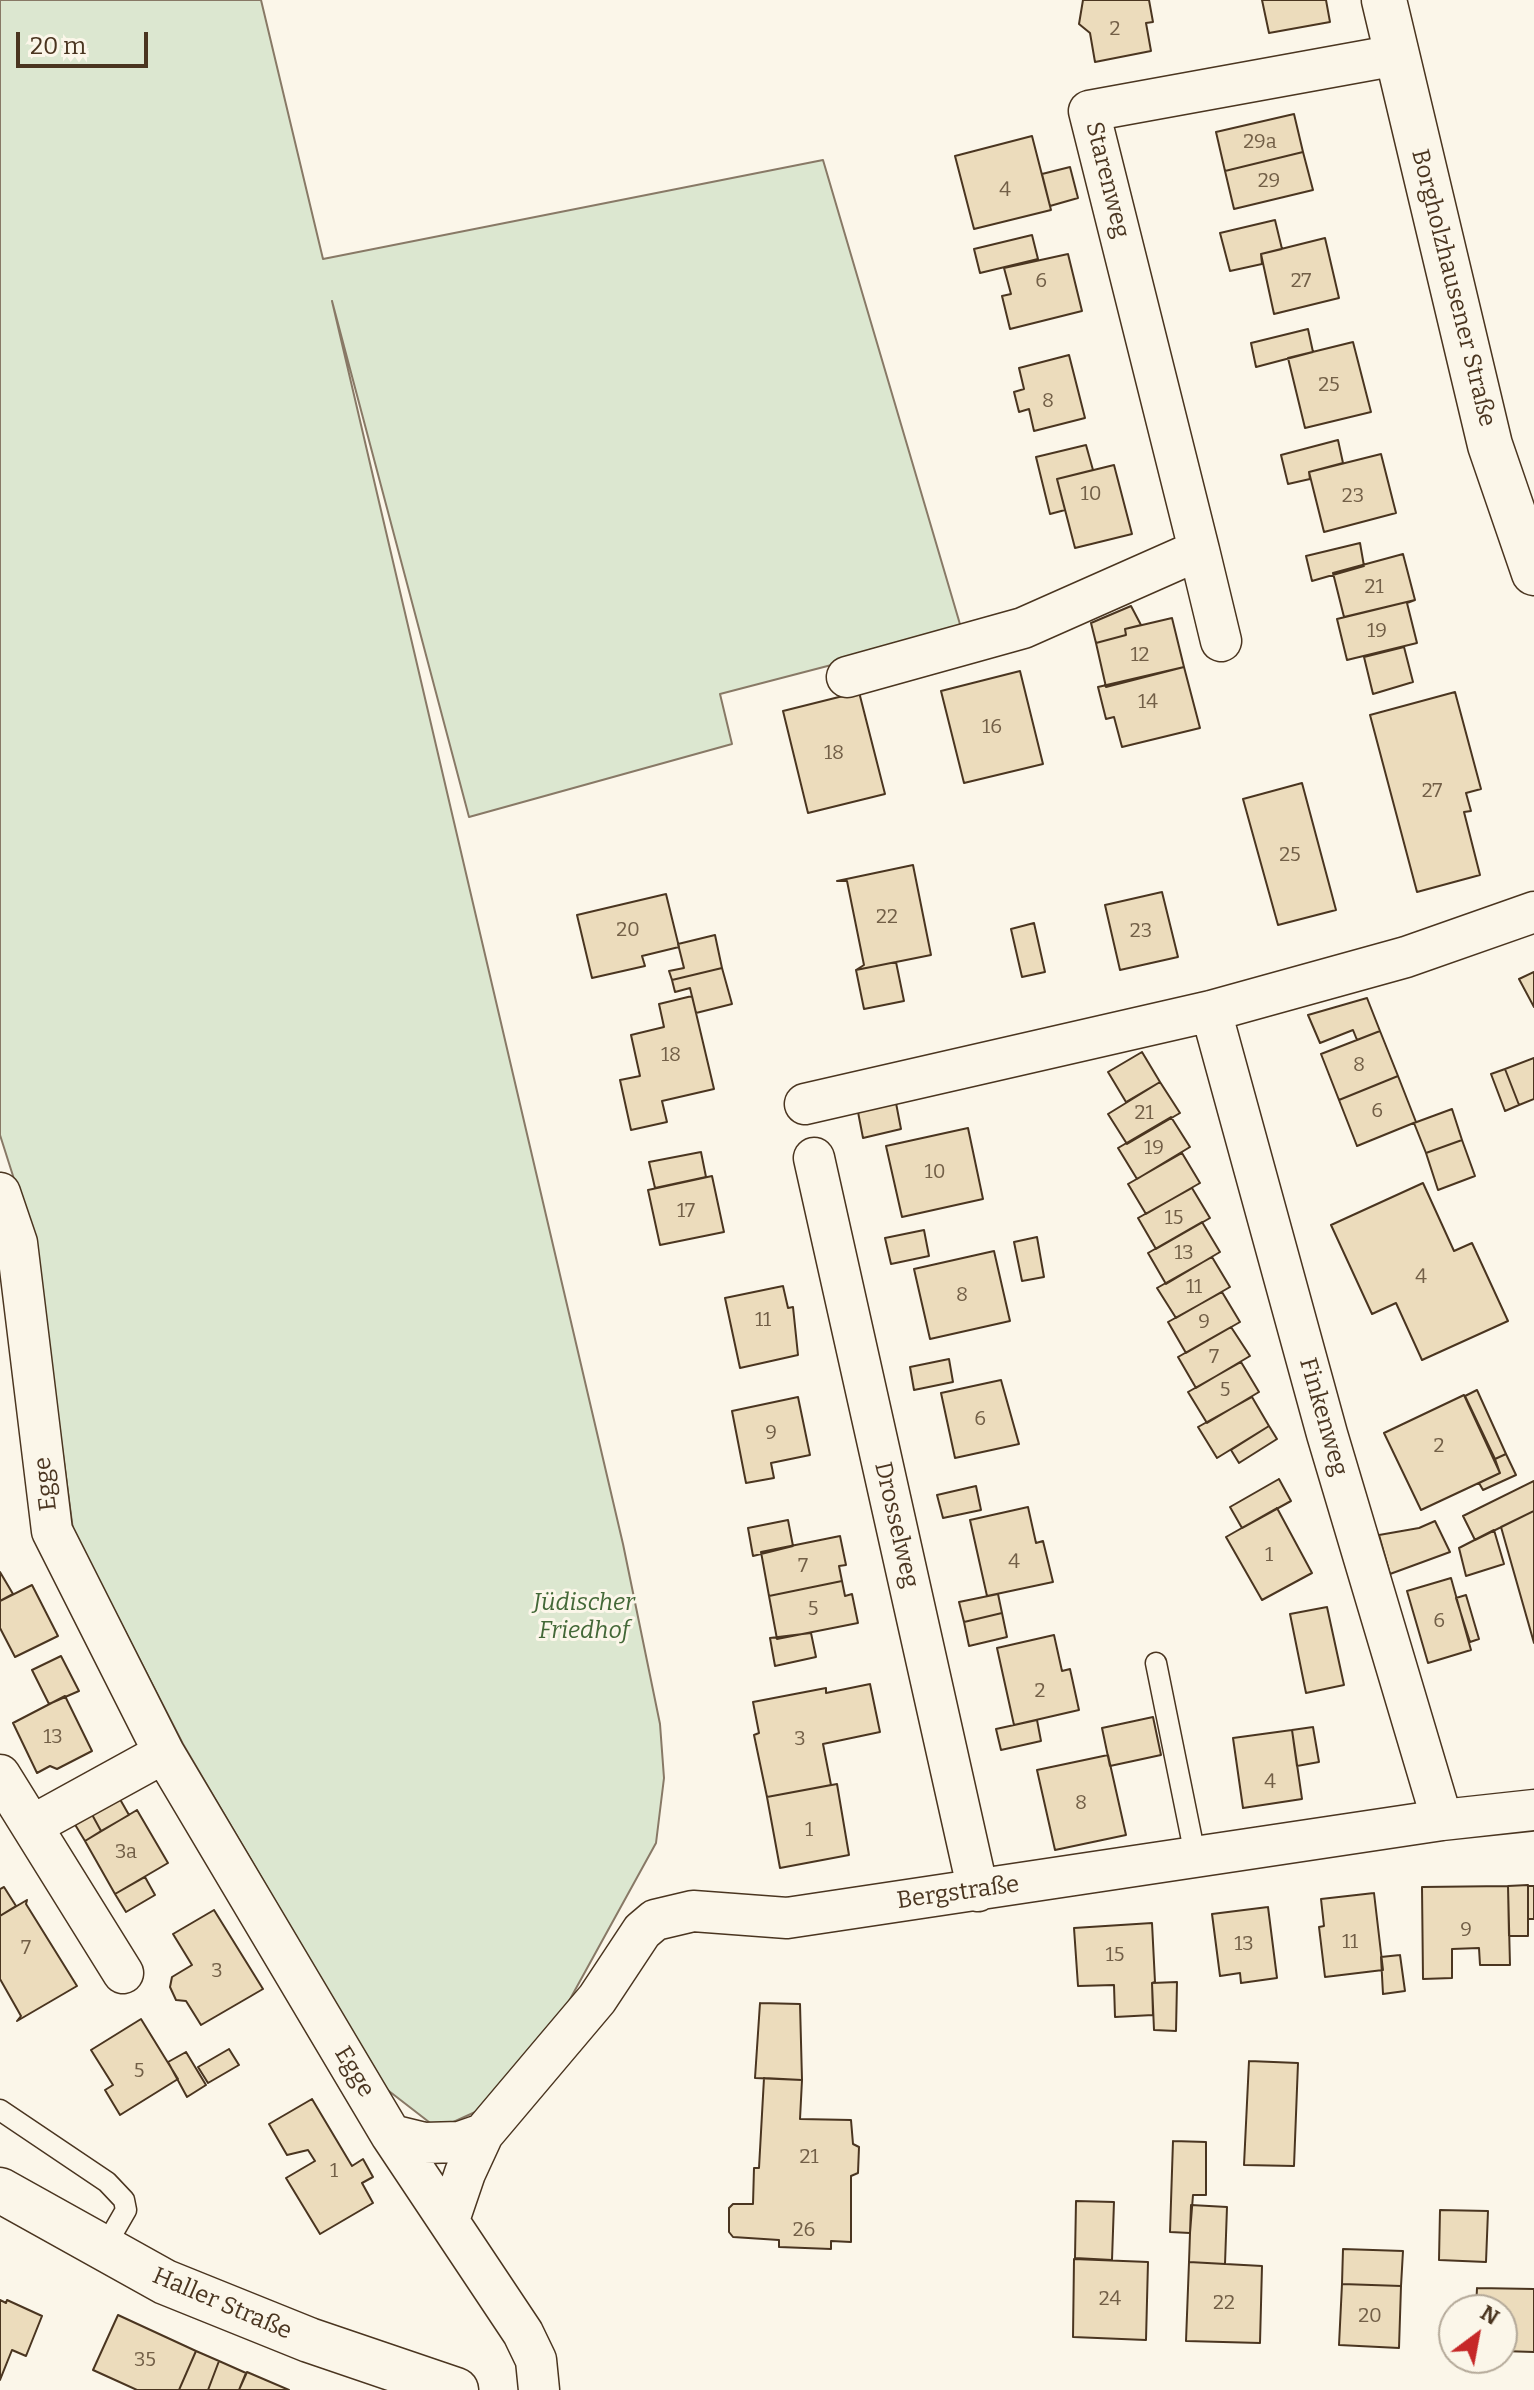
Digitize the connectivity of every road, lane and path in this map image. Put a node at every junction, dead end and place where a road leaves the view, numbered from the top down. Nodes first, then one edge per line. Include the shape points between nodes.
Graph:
1 (1384, 0) edge
2 (1397, 55) junction
3 (1199, 550) junction
4 (1534, 573) edge
5 (1221, 641) dead end
6 (847, 677) dead end
7 (1534, 912) edge
8 (1211, 1011) junction
9 (805, 1104) dead end
10 (814, 1158) dead end
11 (0, 1193) edge
12 (1156, 1663) dead end
13 (164, 1753) junction
14 (0, 1775) edge
15 (1534, 1810) edge
16 (1442, 1820) junction
17 (33, 1825) junction
18 (1196, 1860) junction
19 (978, 1891) junction
20 (123, 1973) dead end
21 (0, 2110) edge
22 (483, 2134) junction
23 (391, 2135) junction
24 (0, 2190) edge
25 (449, 2220) junction
26 (103, 2250) junction
27 (456, 2390) edge
28 (539, 2390) edge

1 - 2 main road, Borgholzhausener Straße
2 - 3 street, Starenweg via 1089,111
2 - 4 main road, Borgholzhausener Straße via 1490,445
3 - 5 street, Starenweg
3 - 6 street via 1023,628
7 - 8 street via 1406,957
8 - 9 street
8 - 16 street, Finkenweg via 1327,1434
10 - 19 street, Drosselweg
11 - 13 street, Egge via 17,1243 52,1531
12 - 18 lane
13 - 17 street
13 - 23 street, Egge
14 - 17 street
15 - 16 street, Bergstraße
16 - 18 street, Bergstraße
17 - 20 street
18 - 19 street, Bergstraße
19 - 22 street, Bergstraße via 787,1918 693,1911 655,1920 597,1999
21 - 26 lane via 107,2182 124,2200 126,2210
22 - 23 street via 460,2142 424,2143
22 - 25 street, Bergstraße
23 - 25 street, Egge
24 - 26 main road, Haller Straße
25 - 28 street, Egge via 523,2333 536,2360
26 - 27 main road, Haller Straße via 165,2282 309,2340

